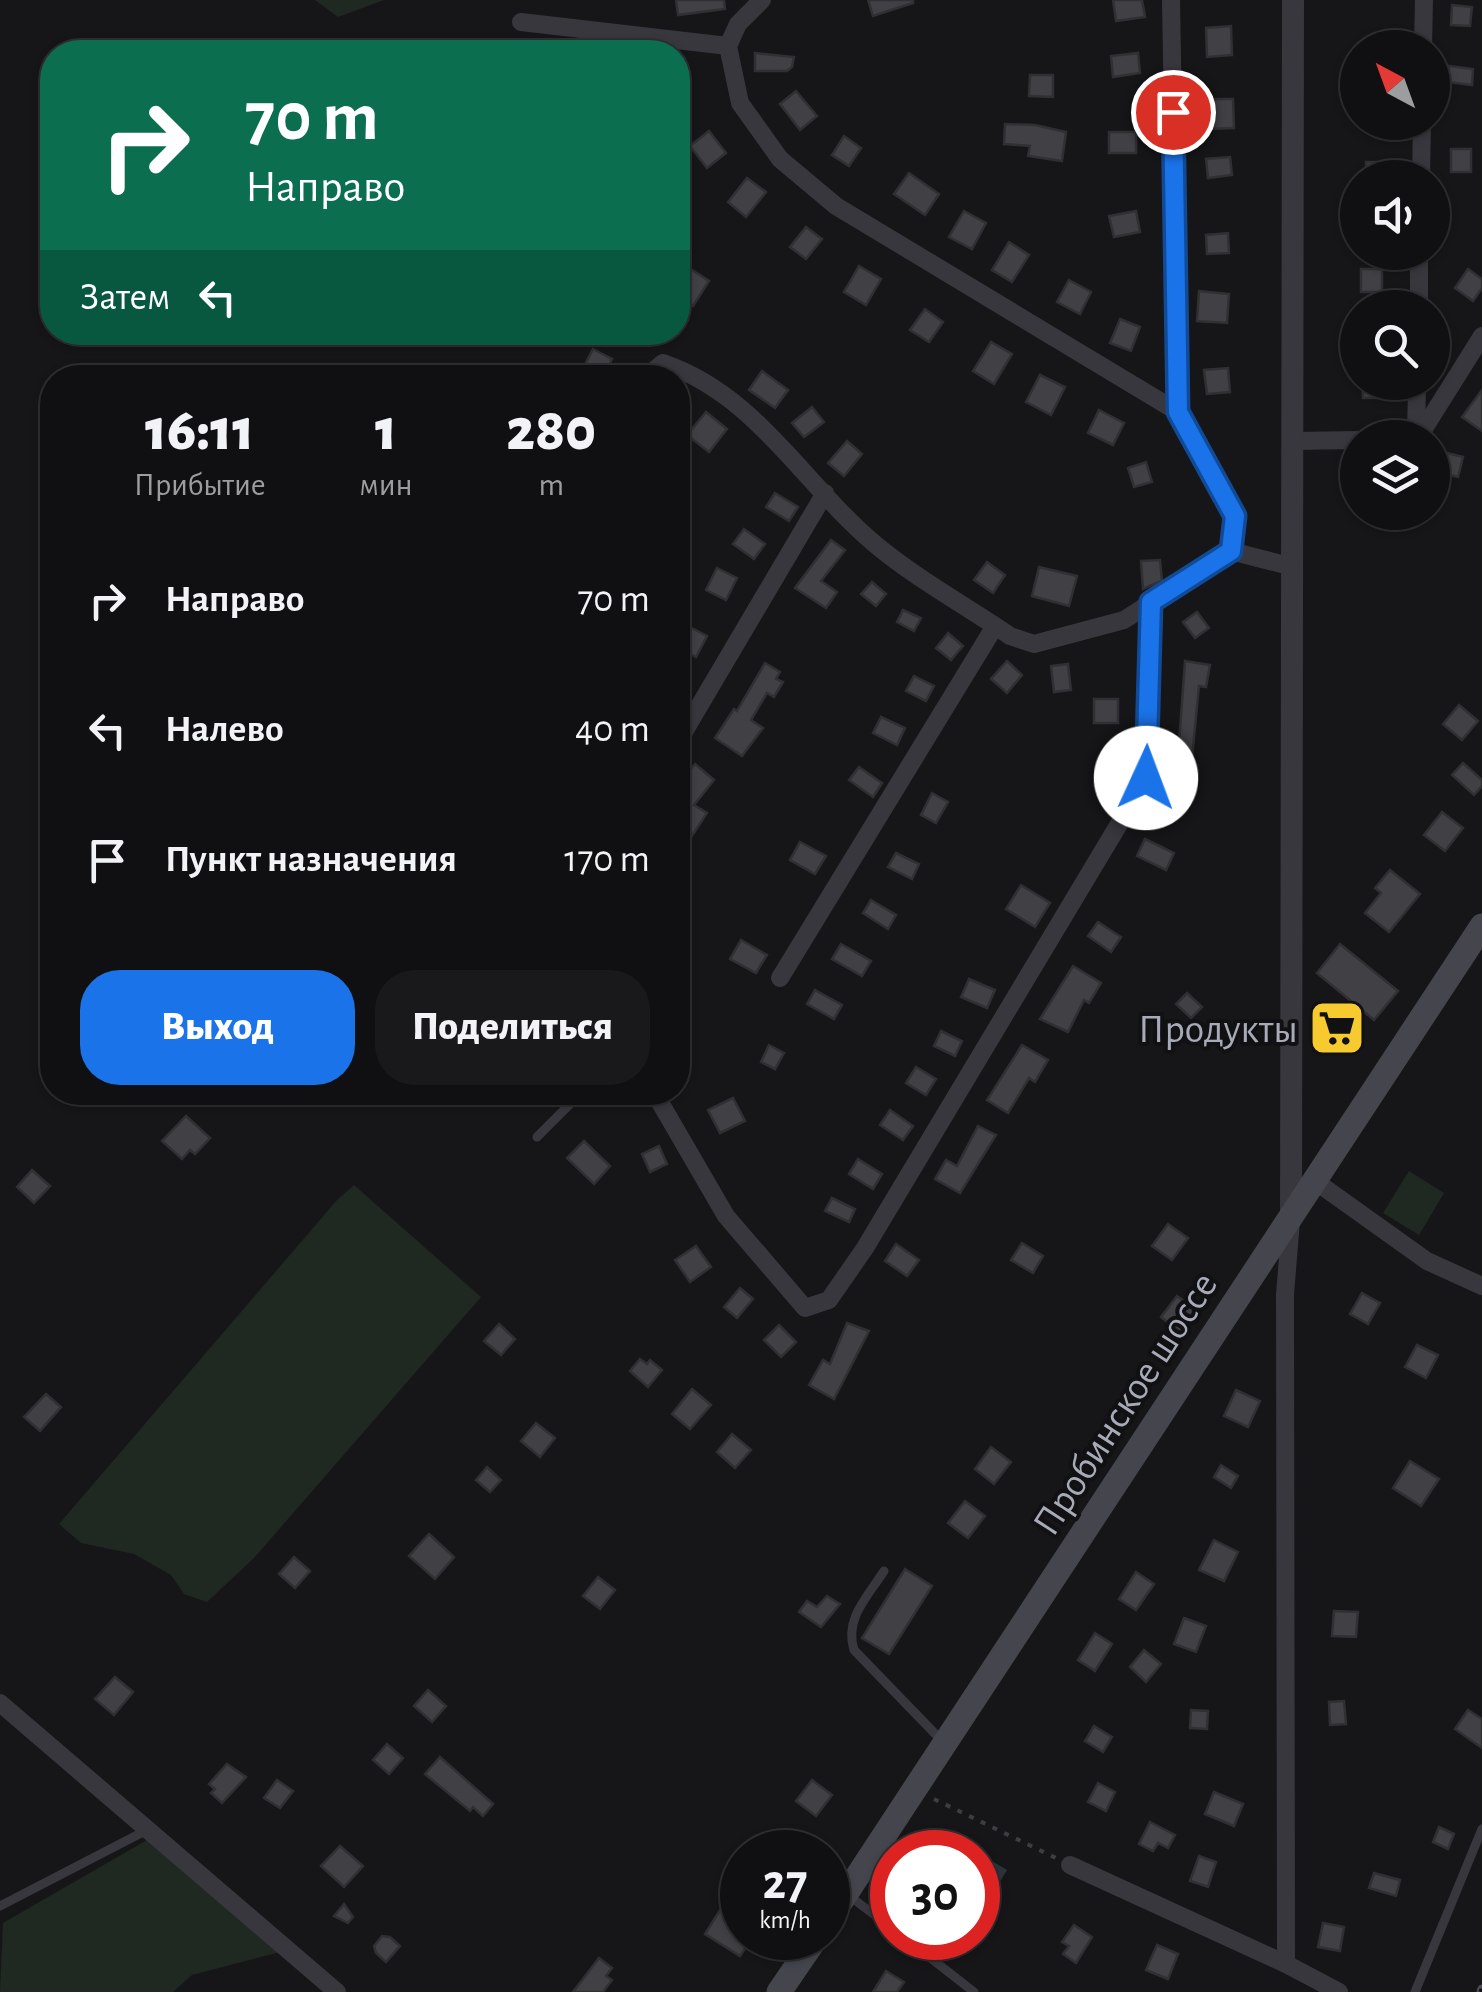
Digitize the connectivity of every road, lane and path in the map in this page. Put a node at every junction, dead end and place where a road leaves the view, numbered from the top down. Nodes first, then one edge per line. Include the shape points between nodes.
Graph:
1 (762, 0) edge
2 (1172, 0) edge
3 (1294, 0) edge
4 (1424, 0) edge
5 (521, 22) dead end
6 (1423, 30) edge
7 (676, 40) edge
8 (690, 42) edge
9 (728, 46) junction
10 (1482, 336) edge
11 (690, 372) edge
12 (1178, 412) junction
13 (1428, 420) edge
14 (1340, 440) edge
15 (1293, 441) junction
16 (825, 493) junction
17 (1231, 551) junction
18 (1293, 567) junction
19 (1151, 602) junction
20 (996, 626) junction
21 (690, 722) edge
22 (1482, 926) edge
23 (780, 978) dead end
24 (569, 1105) edge
25 (662, 1105) edge
26 (537, 1137) dead end
27 (1315, 1181) junction
28 (1292, 1216) junction
29 (1482, 1286) edge
30 (884, 1570) dead end
31 (0, 1703) edge
32 (946, 1745) junction
33 (932, 1798) dead end
34 (1482, 1829) edge
35 (145, 1830) junction
36 (1070, 1865) joint
37 (850, 1887) edge
38 (850, 1896) edge
39 (0, 1906) edge
40 (870, 1911) edge
41 (801, 1960) edge
42 (933, 1960) edge
43 (1286, 1964) junction
44 (337, 1992) edge
45 (779, 1992) edge
46 (974, 1992) edge
47 (1338, 1992) edge
48 (1414, 1992) edge

1 - 9 street via 738,24
2 - 12 street
3 - 15 street
4 - 6 street
5 - 7 street
8 - 9 street
9 - 12 street via 740,103 780,158 836,206
10 - 13 street
11 - 16 street via 734,400
12 - 17 street via 1235,516
14 - 15 street
15 - 18 street
16 - 20 street via 876,545
16 - 21 street
17 - 18 street
17 - 19 street
18 - 28 street
19 - 20 street via 1124,620 1034,644
19 - 25 street via 1146,778 829,1300 805,1308 726,1216
20 - 23 street
22 - 27 main road, Пробинское шоссе
24 - 26 lane
27 - 28 main road, Пробинское шоссе
27 - 29 street via 1428,1260
28 - 32 main road, Пробинское шоссе
28 - 43 street via 1285,1294
30 - 32 lane via 852,1622 854,1650
31 - 35 street
32 - 37 main road, Пробинское шоссе
33 - 36 path
34 - 48 lane
35 - 39 lane
35 - 44 street
36 - 43 street
38 - 40 lane
41 - 45 main road
42 - 46 lane
43 - 47 street

